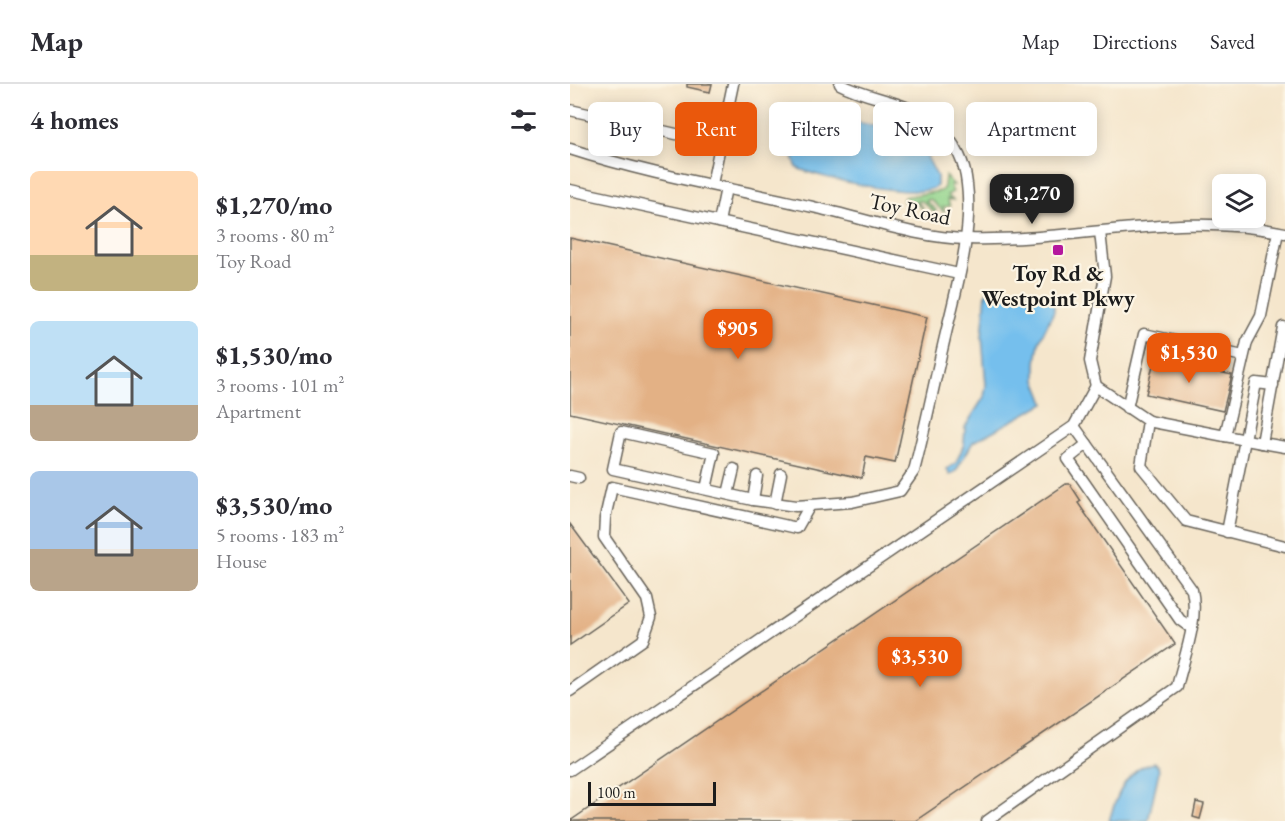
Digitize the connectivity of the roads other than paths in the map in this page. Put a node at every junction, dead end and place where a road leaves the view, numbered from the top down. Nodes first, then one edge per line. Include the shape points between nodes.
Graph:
1 (733, 84) edge
2 (840, 84) edge
3 (729, 102) edge
4 (570, 110) edge
5 (675, 134) edge
6 (570, 149) edge
7 (718, 156) edge
8 (712, 184) junction
9 (726, 188) junction
10 (570, 190) edge
11 (719, 222) junction
12 (1100, 232) junction
13 (1282, 233) edge
14 (965, 239) junction
15 (959, 273) junction
16 (1283, 327) dead end
17 (1243, 356) junction
18 (1273, 385) junction
19 (1096, 386) junction
20 (1127, 408) junction
21 (1148, 421) junction
22 (1074, 426) junction
23 (1225, 436) junction
24 (1245, 440) junction
25 (1262, 443) junction
26 (1087, 444) junction
27 (1285, 447) edge
28 (734, 469) dead end
29 (781, 474) dead end
30 (757, 476) dead end
31 (661, 480) junction
32 (706, 489) junction
33 (728, 494) junction
34 (657, 496) junction
35 (753, 500) junction
36 (775, 504) junction
37 (809, 507) junction
38 (1227, 532) junction
39 (1285, 546) edge
40 (1191, 628) junction
41 (570, 691) edge
42 (570, 770) edge
43 (987, 821) edge

1 - 3 street
2 - 14 street via 910,107 942,130 966,174
4 - 5 street
6 - 8 street, Toy Road
7 - 8 street
8 - 9 street, Toy Road
9 - 11 street
9 - 14 street, Toy Road
10 - 11 street
11 - 15 street
12 - 13 street, Toy Road via 1196,224
12 - 14 street, Toy Road via 1038,239
12 - 19 street via 1104,276 1090,361
13 - 17 street via 1261,316
14 - 15 street
15 - 37 street via 909,482 892,495
16 - 18 street
17 - 20 street via 1143,334
17 - 23 street
18 - 24 street via 1257,383
18 - 25 street
19 - 20 street
19 - 22 street
20 - 21 street
21 - 23 street
21 - 38 street via 1141,465 1186,521
22 - 26 street
22 - 42 street
23 - 24 street
24 - 25 street
24 - 38 street
25 - 27 street
26 - 40 street via 1192,590 1195,603
26 - 40 street via 1068,459 1180,620
28 - 33 street
29 - 36 street
30 - 35 street
31 - 32 street
31 - 32 street via 613,470 621,432 714,453
31 - 34 street
32 - 33 street
33 - 35 street
34 - 37 street via 797,528
34 - 41 street via 612,487 603,528 608,545 650,608 643,640
35 - 36 street
36 - 37 street
38 - 39 street
40 - 43 street via 1177,687

